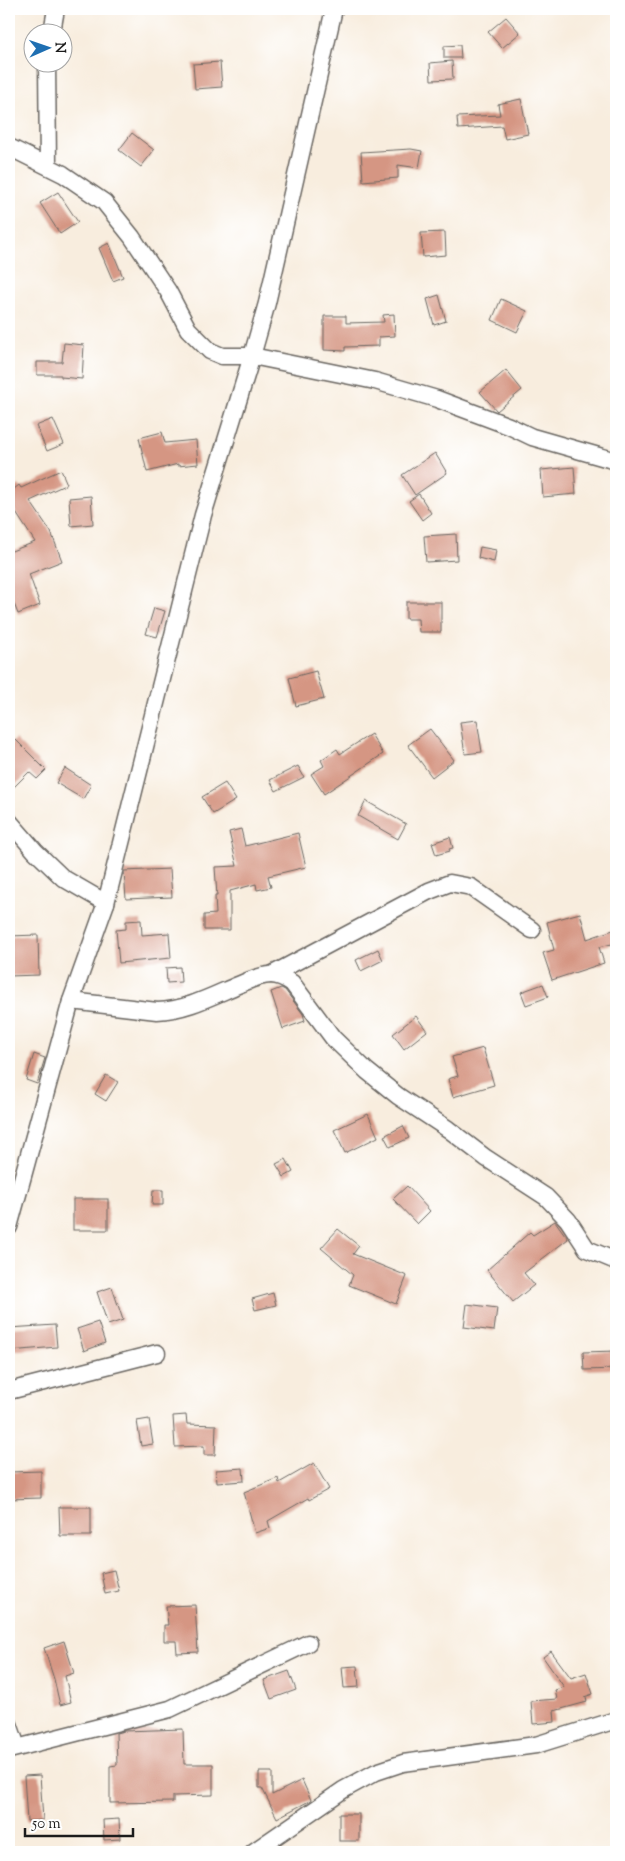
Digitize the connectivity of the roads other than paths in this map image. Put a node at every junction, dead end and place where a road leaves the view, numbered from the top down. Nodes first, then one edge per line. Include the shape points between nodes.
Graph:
1 (56, 9) edge
2 (334, 9) edge
3 (54, 22) edge
4 (47, 72) edge
5 (9, 147) edge
6 (48, 166) junction
7 (252, 356) junction
8 (616, 461) edge
9 (9, 822) edge
10 (106, 902) junction
11 (532, 930) dead end
12 (271, 975) junction
13 (70, 1001) junction
14 (9, 1227) edge
15 (616, 1261) edge
16 (157, 1354) dead end
17 (9, 1390) edge
18 (308, 1643) dead end
19 (616, 1720) edge
20 (9, 1724) edge
21 (13, 1748) edge
22 (253, 1852) edge

1 - 3 street
2 - 7 street
4 - 6 street
5 - 6 street
6 - 7 street via 104,202 168,291 188,329 210,351 222,356
7 - 8 street via 393,386 437,399 532,437
7 - 10 street via 203,515
9 - 10 street via 63,878
10 - 13 street
11 - 12 street via 471,887 450,883
12 - 13 street via 170,1011
12 - 15 street via 292,983 333,1038 367,1071 486,1158 546,1197 568,1220 587,1248
13 - 14 street
16 - 17 street
18 - 21 street via 170,1709
19 - 22 street via 536,1745 403,1763 376,1772 336,1794
20 - 21 street

